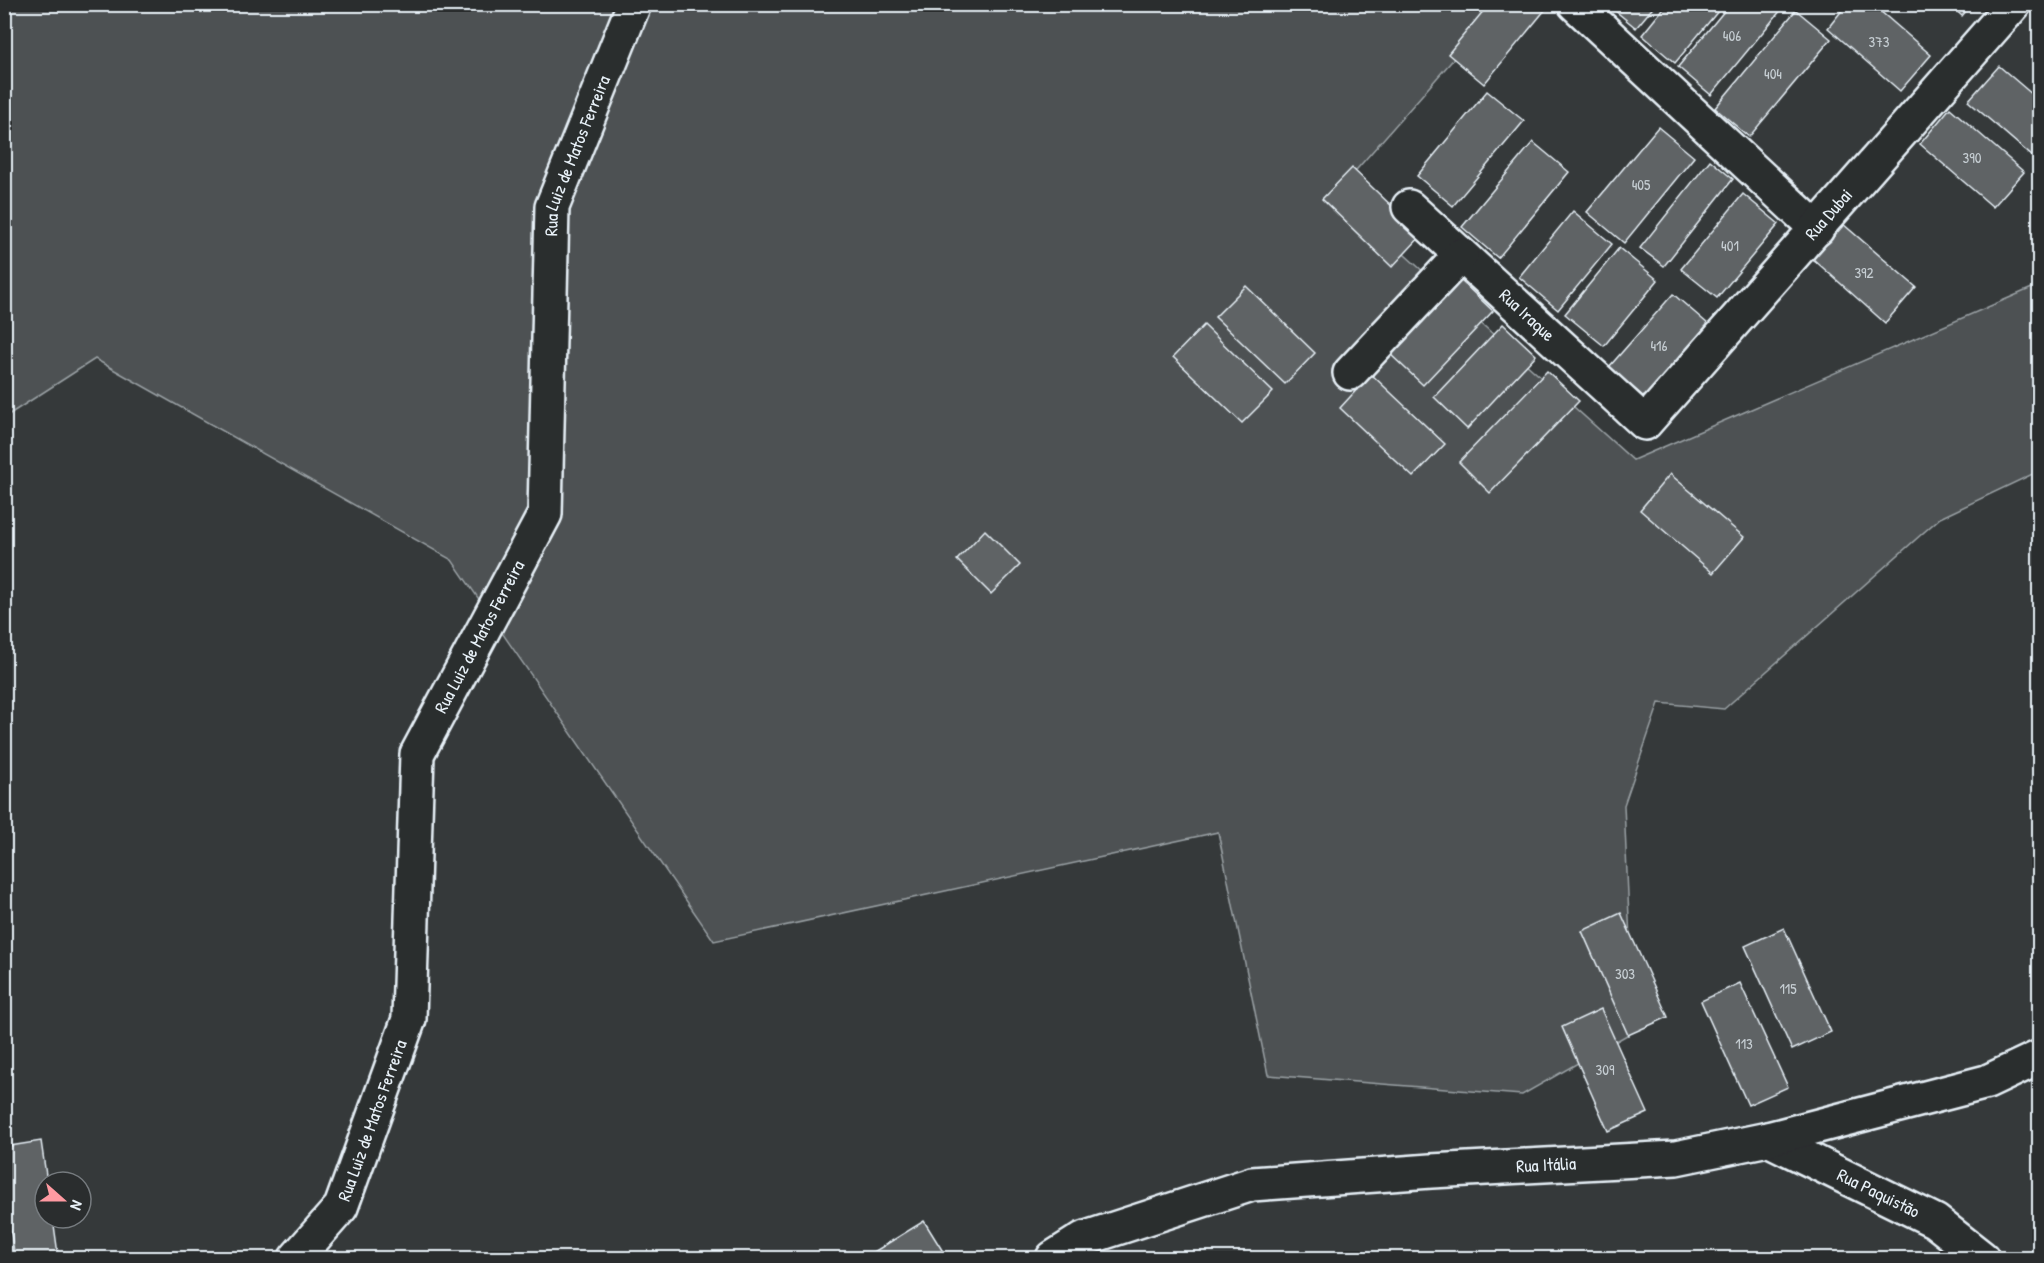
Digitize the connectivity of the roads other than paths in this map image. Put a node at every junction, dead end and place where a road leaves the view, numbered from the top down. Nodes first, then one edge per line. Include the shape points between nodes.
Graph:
1 (634, 4) edge
2 (1575, 4) edge
3 (2014, 4) edge
4 (1409, 207) dead end
5 (1817, 229) junction
6 (1461, 255) junction
7 (1350, 373) dead end
8 (1645, 423) joint
9 (2040, 1057) edge
10 (1768, 1139) junction
11 (297, 1258) edge
12 (1053, 1258) edge
13 (1982, 1258) edge

1 - 11 street, Rua Luiz de Matos Ferreira via 552,207 545,514 417,754 408,1019 342,1207
2 - 5 street
3 - 5 street, Rua Dubai
4 - 6 street, Rua Iraque
5 - 8 street, Rua Dubai
6 - 7 street
6 - 8 street, Rua Iraque
9 - 10 street, Rua Itália via 1987,1082
10 - 12 street, Rua Itália via 1676,1158 1252,1184 1083,1239
10 - 13 street, Rua Paquistão via 1935,1221

